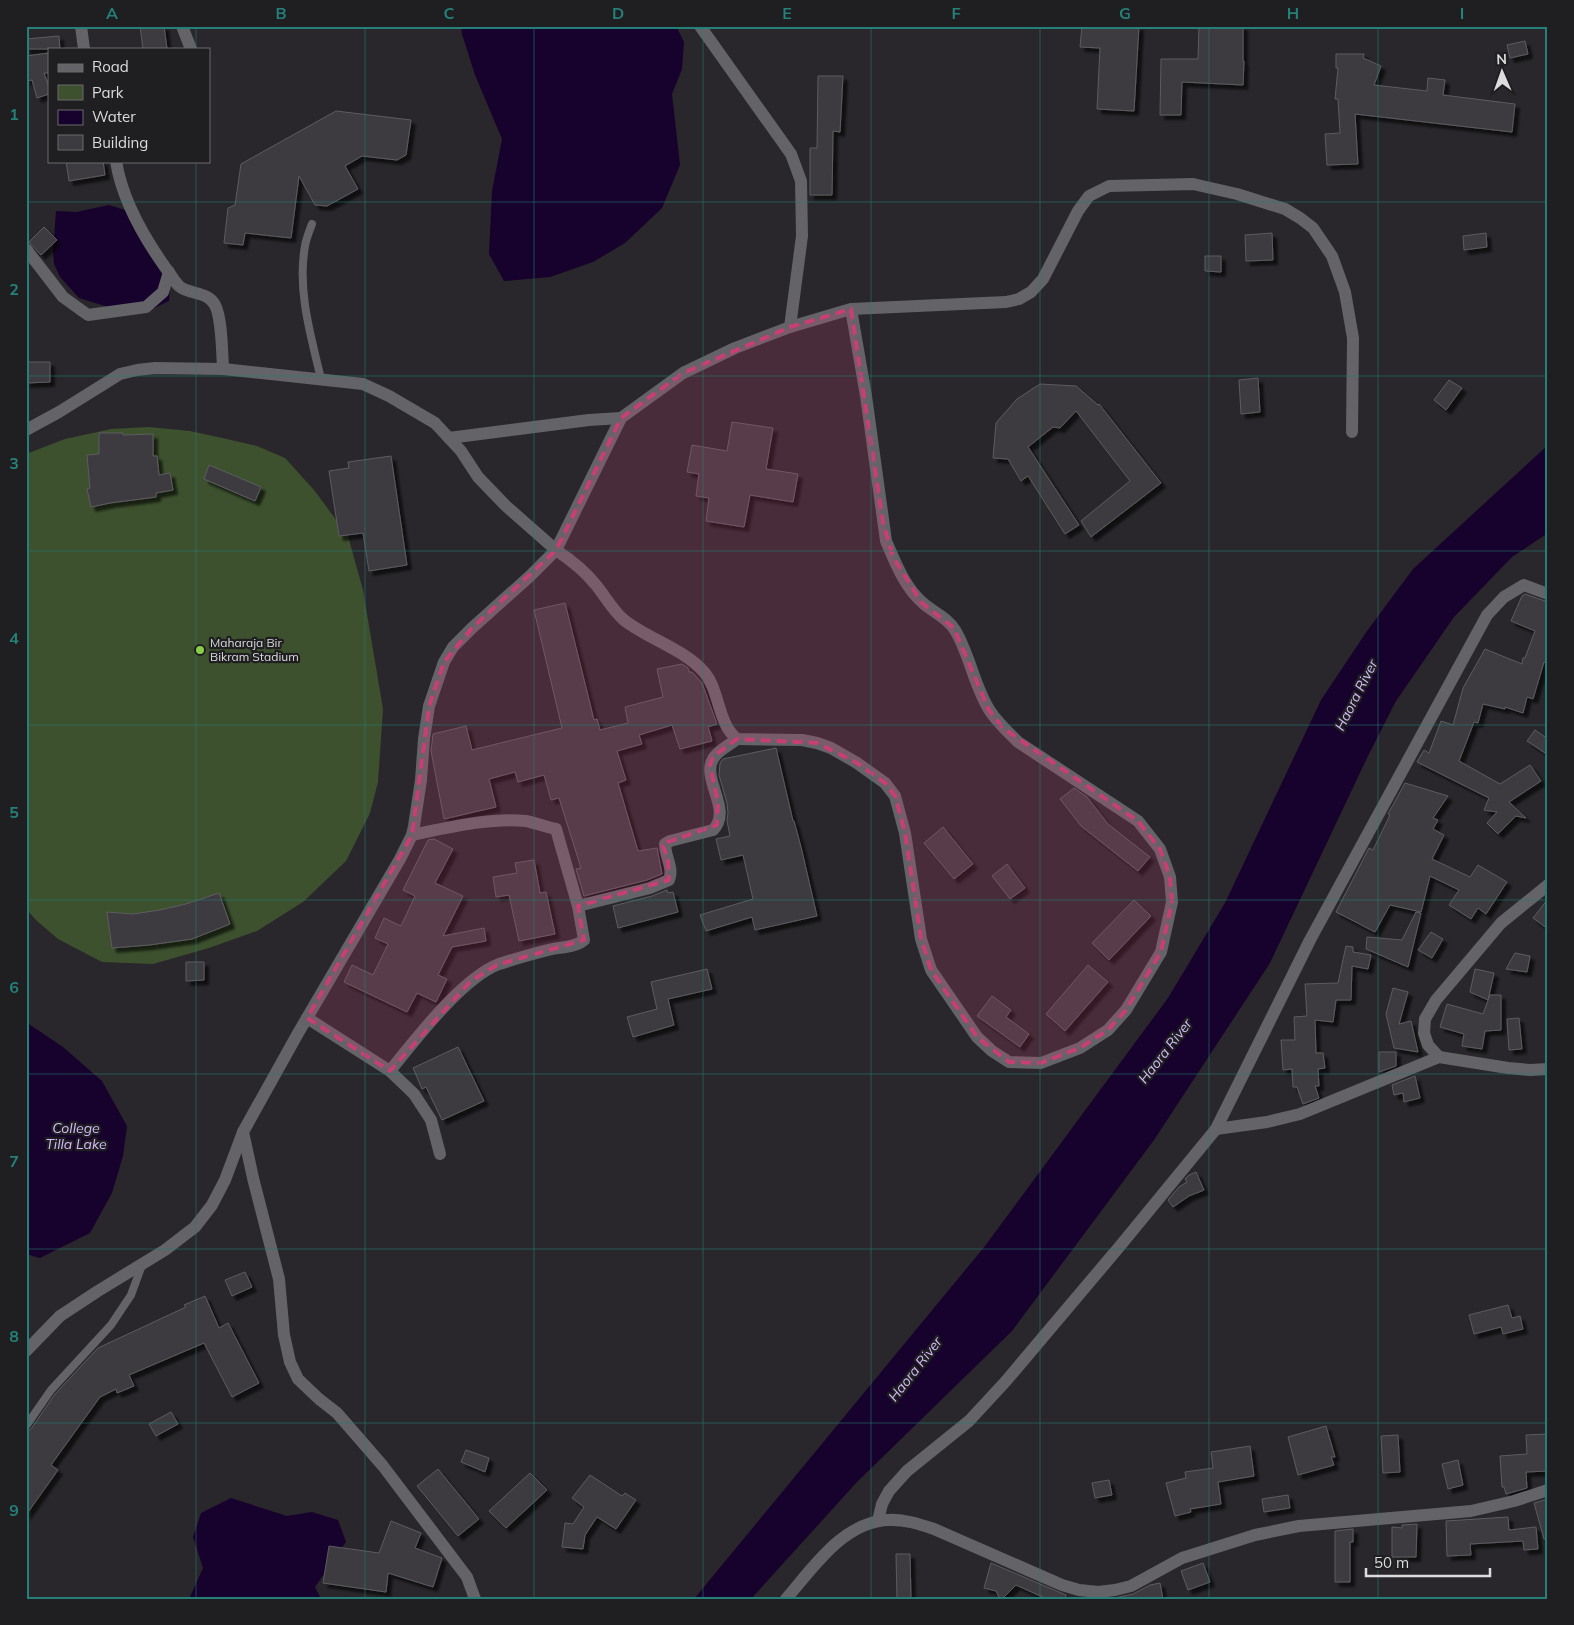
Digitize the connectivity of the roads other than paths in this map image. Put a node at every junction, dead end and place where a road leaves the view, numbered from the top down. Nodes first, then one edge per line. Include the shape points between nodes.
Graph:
1 (80, 26) edge
2 (182, 26) edge
3 (700, 26) edge
4 (84, 48) edge
5 (191, 48) edge
6 (116, 162) edge
7 (312, 224) dead end
8 (26, 249) edge
9 (169, 272) junction
10 (851, 309) junction
11 (790, 327) junction
12 (223, 369) junction
13 (322, 379) junction
14 (621, 418) junction
15 (26, 430) edge
16 (1352, 432) dead end
17 (449, 438) junction
18 (556, 550) junction
19 (1548, 594) edge
20 (737, 739) junction
21 (412, 835) junction
22 (1548, 884) edge
23 (578, 906) junction
24 (307, 1018) junction
25 (1439, 1057) junction
26 (1548, 1069) edge
27 (390, 1071) junction
28 (1216, 1129) junction
29 (243, 1132) junction
30 (440, 1154) dead end
31 (142, 1264) junction
32 (26, 1351) edge
33 (26, 1426) edge
34 (1548, 1490) edge
35 (878, 1521) junction
36 (475, 1599) edge
37 (786, 1599) edge

1 - 4 street
2 - 5 street
3 - 11 street via 790,154 801,181 802,236
6 - 9 street via 126,200
7 - 13 lane via 305,246 303,279 306,311
8 - 9 street via 63,297 88,315 146,307 163,292
9 - 12 street via 182,288 213,300 219,317
10 - 11 street
10 - 16 street via 1019,299 1043,279 1089,196 1109,186 1193,184 1237,194 1285,209 1300,218 1313,228 1332,256 1345,292 1353,338
10 - 20 street via 886,541 893,556 922,603 954,628 989,710 1003,728 1018,742 1138,821 1160,849 1170,877 1172,902 1161,952 1126,1010 1108,1030 1080,1048 1041,1063 1009,1062 977,1037 931,970 921,939 906,833 895,796 885,783 832,748 817,743
11 - 14 street via 683,373
12 - 13 street
12 - 15 street via 155,368 120,374
13 - 17 street via 362,384 389,396 436,423
14 - 17 street
14 - 18 street
17 - 18 street via 506,506
18 - 20 street via 579,566 622,619 671,647 704,672 732,735
18 - 21 street via 453,647 444,662 430,706
19 - 28 street via 1524,585 1504,597 1487,615 1310,940
20 - 23 street via 713,757 710,765 718,802 717,826 665,844 672,875 669,880
21 - 23 street via 452,826 500,821 526,821 556,829
21 - 24 street
22 - 25 street via 1501,923 1436,1000 1425,1019 1424,1033 1428,1045
23 - 27 street via 584,940 498,965 470,982
24 - 27 street
24 - 29 street
25 - 26 street via 1508,1068
25 - 28 street via 1300,1114
27 - 30 street via 414,1094 431,1120
28 - 35 street via 1006,1381 969,1421 907,1471 889,1491
29 - 31 street via 212,1205 195,1227
29 - 36 street via 279,1279 290,1362 298,1379 337,1413 383,1466 467,1577
31 - 32 street via 60,1316
31 - 33 lane via 131,1295 111,1325 51,1390
34 - 35 street via 1470,1511 1300,1526 1255,1535 1182,1558 1131,1586 1098,1592 1062,1585 916,1523
35 - 37 street via 864,1524 845,1536

